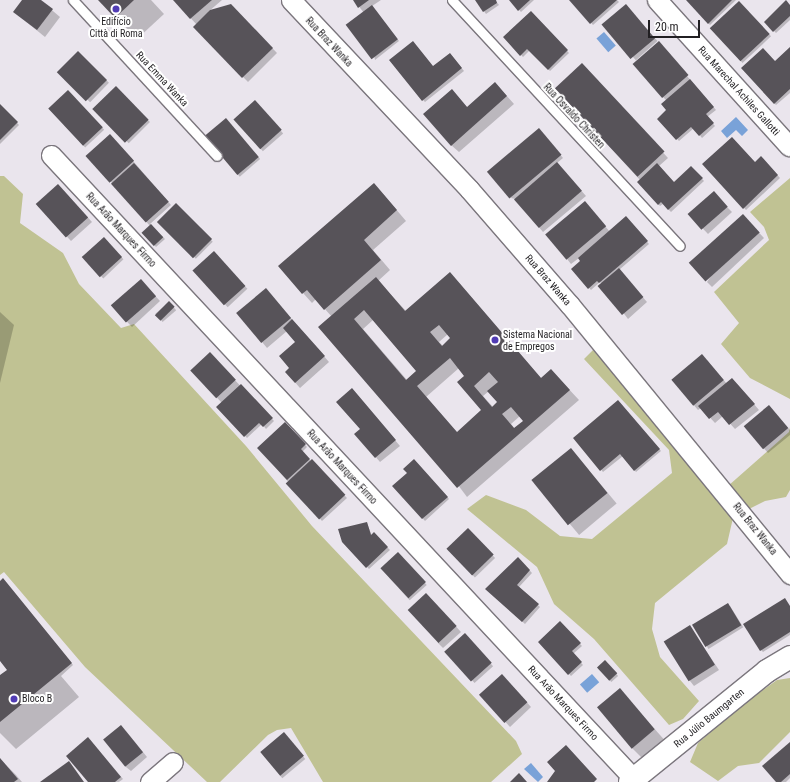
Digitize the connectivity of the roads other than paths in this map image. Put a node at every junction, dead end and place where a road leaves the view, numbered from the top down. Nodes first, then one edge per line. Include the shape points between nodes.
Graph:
1 (73, 0) edge
2 (291, 0) edge
3 (452, 0) edge
4 (657, 0) edge
5 (789, 146) edge
6 (51, 155) dead end
7 (217, 156) dead end
8 (680, 246) dead end
9 (790, 574) edge
10 (790, 656) edge
11 (173, 762) dead end
12 (632, 780) edge
13 (150, 782) edge

1 - 7 lane, Rua Emma Wanka
2 - 9 street, Rua Braz Wanka via 468,189 588,326
3 - 8 lane, Rua Osvaldo Christen
4 - 5 street, Rua Marechal Achiles Gallotti
6 - 12 street, Rua Arão Marques Firmo
10 - 12 street, Rua Júlio Baumgarten via 767,671
11 - 13 street

